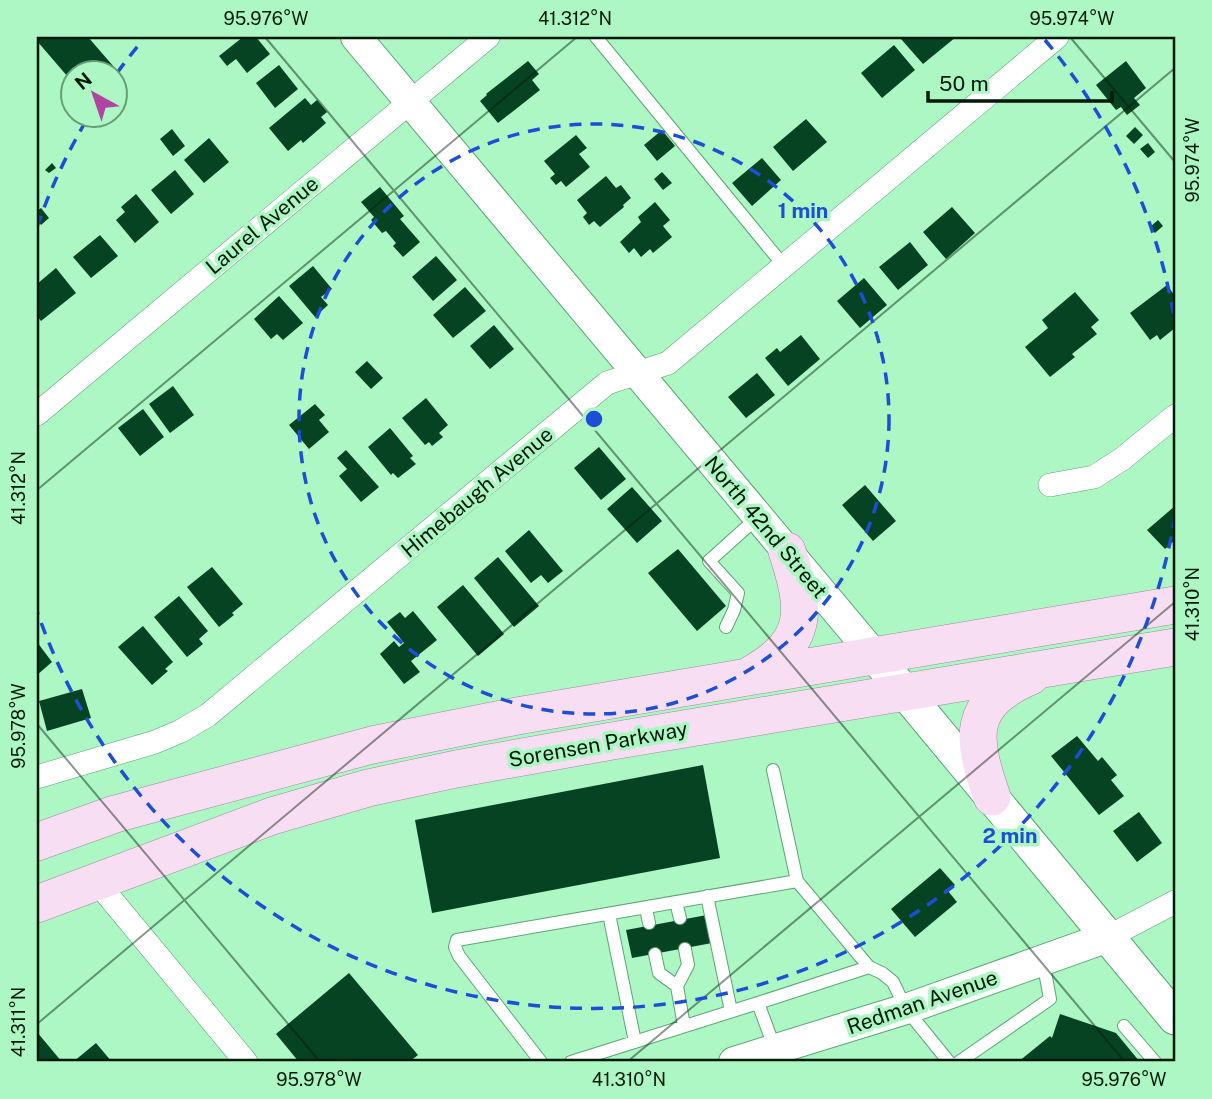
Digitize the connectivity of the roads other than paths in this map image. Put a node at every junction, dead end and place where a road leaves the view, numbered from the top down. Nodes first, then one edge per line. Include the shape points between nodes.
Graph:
1 (356, 37) edge
2 (488, 37) edge
3 (596, 37) edge
4 (1057, 37) edge
5 (410, 102) junction
6 (784, 266) junction
7 (637, 373) junction
8 (37, 414) edge
9 (1175, 416) edge
10 (1051, 485) dead end
11 (758, 517) junction
12 (787, 551) junction
13 (1175, 605) edge
14 (726, 627) dead end
15 (1175, 647) edge
16 (874, 655) junction
17 (1049, 667) junction
18 (745, 677) junction
19 (903, 691) junction
20 (773, 770) dead end
21 (37, 777) edge
22 (992, 797) junction
23 (37, 842) edge
24 (96, 881) junction
25 (797, 881) junction
26 (708, 896) junction
27 (676, 902) junction
28 (1175, 902) edge
29 (37, 904) edge
30 (646, 908) junction
31 (610, 914) junction
32 (680, 918) dead end
33 (649, 923) dead end
34 (1108, 937) junction
35 (685, 949) dead end
36 (655, 954) dead end
37 (1043, 960) junction
38 (869, 967) junction
39 (677, 986) junction
40 (758, 1003) junction
41 (906, 1009) junction
42 (732, 1012) junction
43 (1175, 1018) edge
44 (684, 1026) junction
45 (1124, 1026) dead end
46 (635, 1042) junction
47 (775, 1049) junction
48 (246, 1062) edge
49 (541, 1062) edge
50 (571, 1062) edge
51 (734, 1062) edge
52 (949, 1062) edge
53 (959, 1062) edge
54 (1155, 1062) edge

1 - 5 street, North 42nd Street
2 - 5 street, Laurel Avenue
3 - 6 lane
4 - 6 street, Himebaugh Avenue
5 - 7 street, North 42nd Street
5 - 8 street, Laurel Avenue
6 - 7 street, Himebaugh Avenue via 668,363
7 - 11 street, North 42nd Street
7 - 21 street, Himebaugh Avenue via 607,383 208,715 155,742
9 - 10 street via 1094,477
11 - 12 street, North 42nd Street
11 - 14 lane via 709,561 738,593
12 - 16 street, North 42nd Street
12 - 18 main road via 799,598 797,631 780,655
13 - 16 main road, Sorensen Parkway
15 - 17 main road, Sorensen Parkway
16 - 18 main road, Sorensen Parkway
16 - 19 main road, North 42nd Street
17 - 19 main road, Sorensen Parkway
17 - 22 main road via 1002,692 980,719 976,736
18 - 23 main road, Sorensen Parkway via 372,745 115,814
19 - 22 main road, North 42nd Street
19 - 24 main road, Sorensen Parkway via 368,788 272,816
20 - 25 lane
22 - 34 main road, North 42nd Street
24 - 29 main road, Sorensen Parkway
24 - 48 street
25 - 26 lane
25 - 38 lane
26 - 27 lane
26 - 42 lane
27 - 30 lane
27 - 32 lane
28 - 34 street
30 - 31 lane
30 - 33 lane
31 - 46 lane
31 - 49 lane via 457,940 459,956
34 - 37 street, Redman Avenue
34 - 43 main road, North 42nd Street
35 - 39 lane via 688,965
36 - 39 lane via 659,973
37 - 41 street, Redman Avenue
37 - 53 lane via 1050,999
38 - 40 lane
38 - 41 lane via 893,982
39 - 44 lane
40 - 42 lane
40 - 47 lane
41 - 47 street, Redman Avenue
41 - 52 lane
42 - 44 lane
44 - 46 lane
45 - 54 lane
46 - 50 lane
47 - 51 street, Redman Avenue

